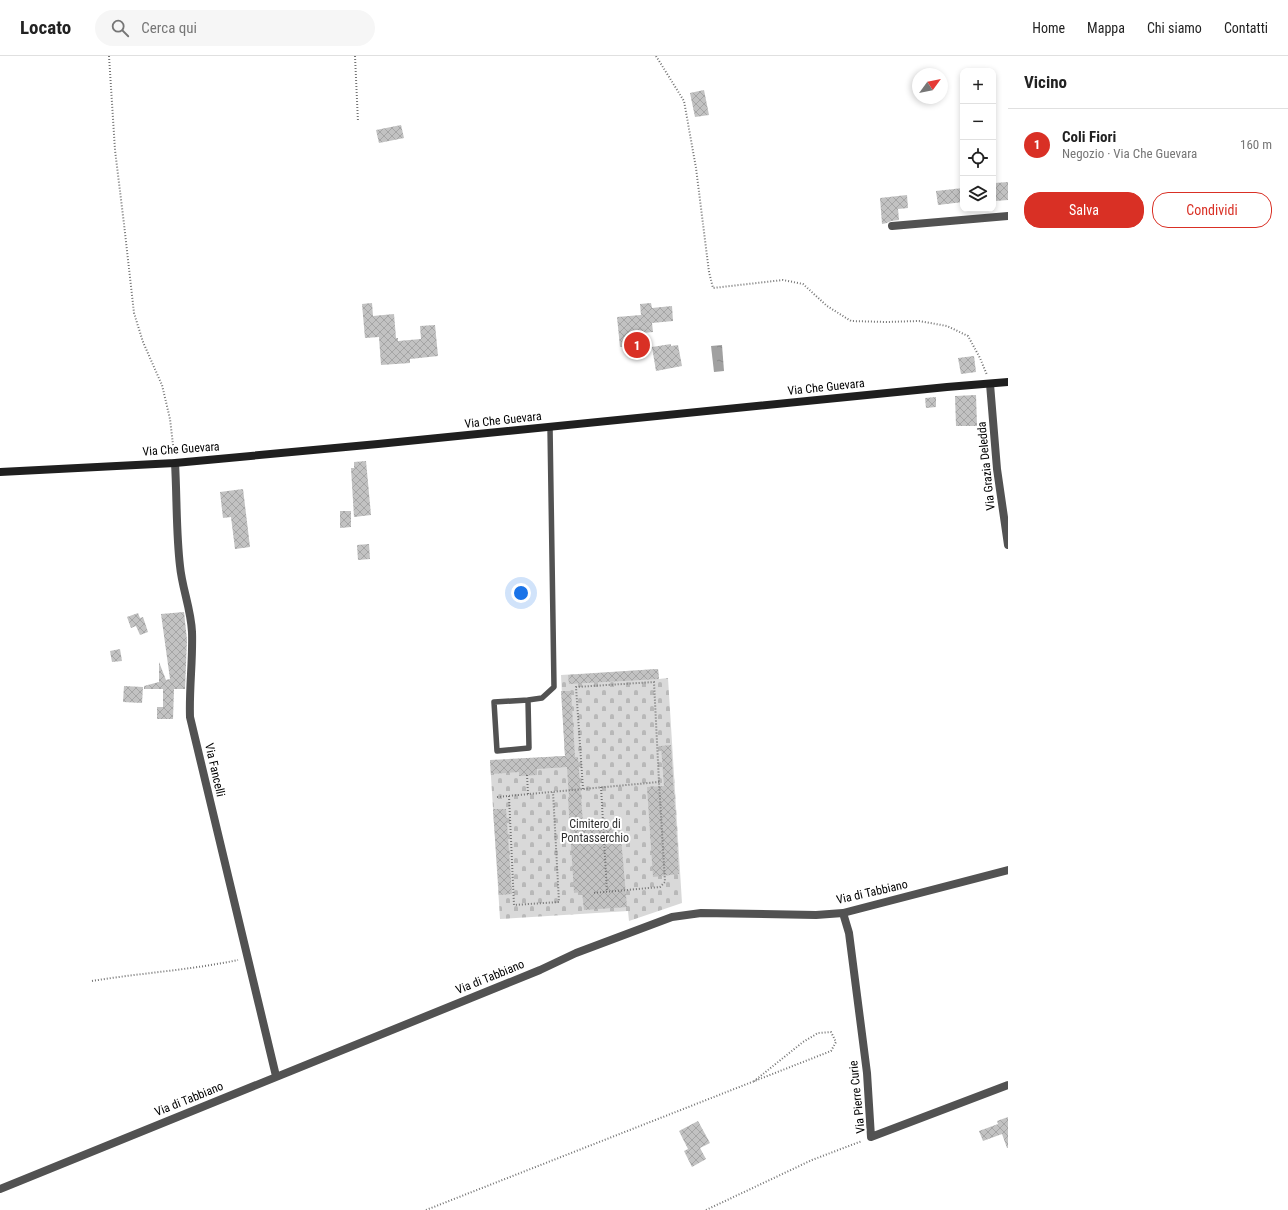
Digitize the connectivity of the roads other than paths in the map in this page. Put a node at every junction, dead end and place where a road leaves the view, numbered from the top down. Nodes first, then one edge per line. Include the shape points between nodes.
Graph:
1 (1008, 216) edge
2 (892, 226) dead end
3 (1008, 382) edge
4 (990, 384) junction
5 (550, 427) junction
6 (175, 463) junction
7 (0, 472) edge
8 (1008, 545) edge
9 (528, 700) junction
10 (1008, 870) edge
11 (843, 913) junction
12 (276, 1076) junction
13 (1008, 1085) edge
14 (0, 1189) edge

1 - 2 street
3 - 4 main road, Via Che Guevara
4 - 5 main road, Via Che Guevara
4 - 8 street, Via Grazia Deledda via 997,469
5 - 6 main road, Via Che Guevara
5 - 9 lane via 554,687 542,698
6 - 7 main road, Via Che Guevara
6 - 12 street, Via Fancelli via 180,567 192,630 190,716
9 - 9 lane via 529,748 497,751 494,702
10 - 11 street, Via di Tabbiano
11 - 12 street, Via di Tabbiano via 701,913 672,917 576,953 540,970
11 - 13 street, Via Pierre Curie via 849,933 867,1073 872,1137
12 - 14 street, Via di Tabbiano

